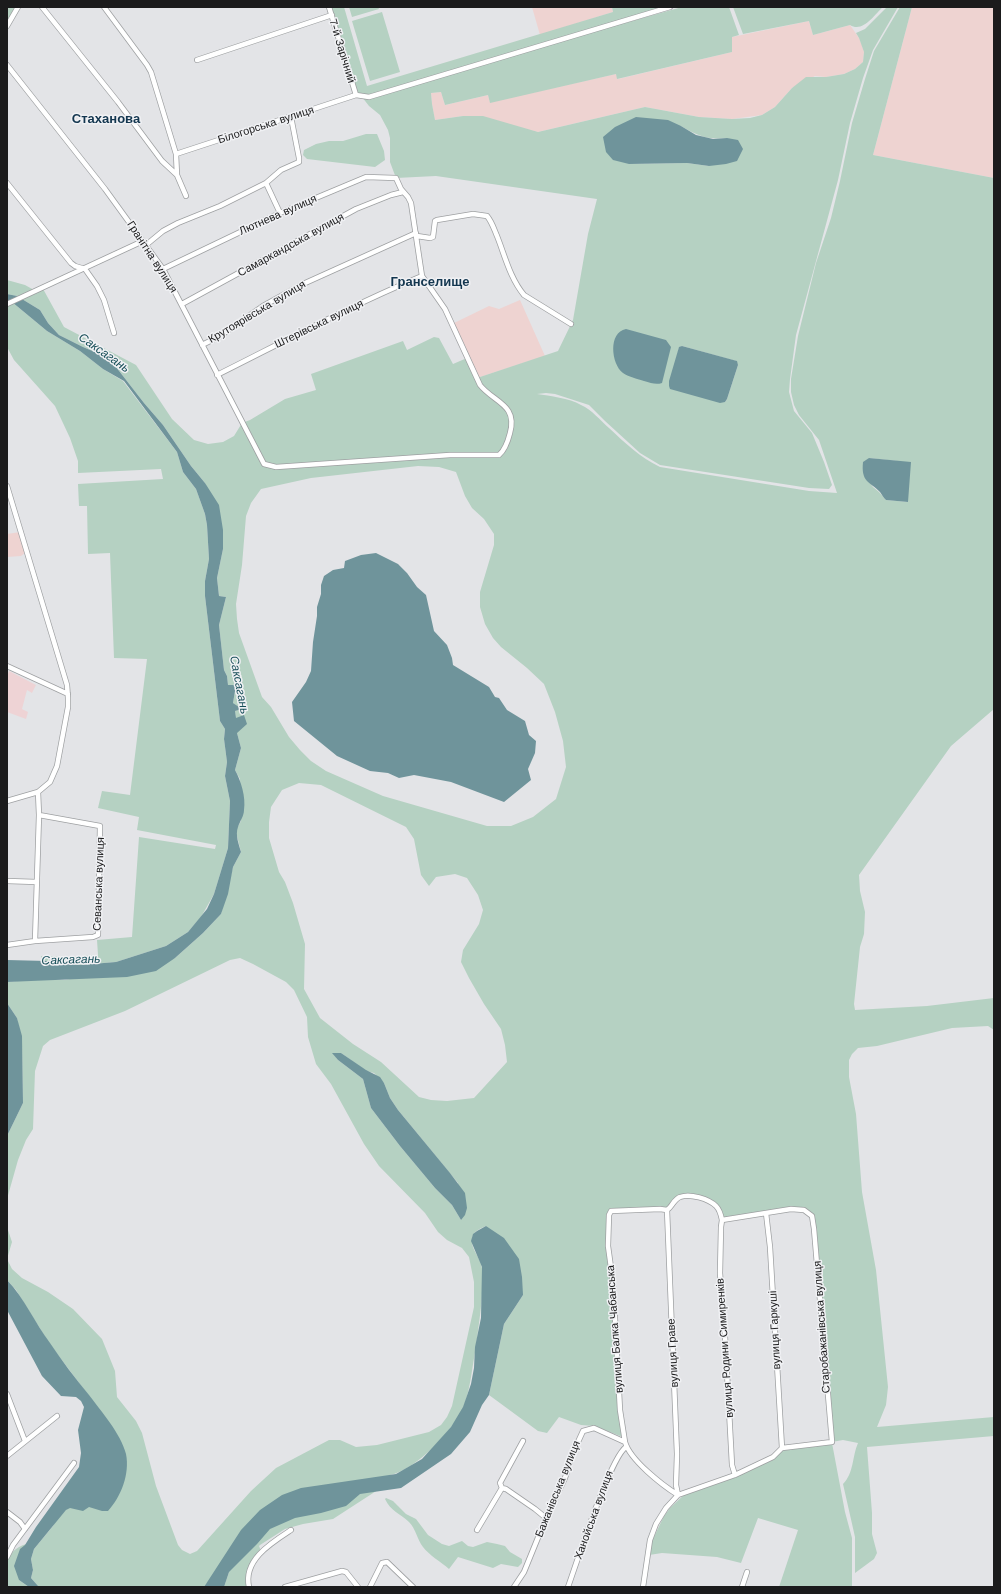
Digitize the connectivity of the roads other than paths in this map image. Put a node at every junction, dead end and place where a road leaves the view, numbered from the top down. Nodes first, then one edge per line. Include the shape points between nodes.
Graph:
1 (18, 7) edge
2 (42, 7) edge
3 (104, 7) edge
4 (329, 7) edge
5 (670, 7) edge
6 (332, 15) junction
7 (7, 26) edge
8 (197, 60) dead end
9 (7, 65) edge
10 (356, 95) junction
11 (291, 116) junction
12 (176, 154) junction
13 (177, 175) junction
14 (7, 183) edge
15 (266, 183) junction
16 (403, 192) junction
17 (186, 196) dead end
18 (280, 212) junction
19 (416, 234) junction
20 (145, 243) junction
21 (85, 269) junction
22 (163, 269) junction
23 (422, 276) junction
24 (7, 304) edge
25 (182, 304) junction
26 (571, 324) dead end
27 (114, 333) dead end
28 (202, 345) junction
29 (217, 375) junction
30 (7, 486) edge
31 (9, 503) edge
32 (7, 666) edge
33 (68, 694) junction
34 (38, 792) junction
35 (7, 800) edge
36 (39, 816) junction
37 (7, 881) edge
38 (37, 882) junction
39 (35, 941) junction
40 (7, 945) edge
41 (667, 1210) junction
42 (766, 1213) junction
43 (722, 1220) junction
44 (7, 1394) edge
45 (57, 1416) dead end
46 (25, 1441) junction
47 (523, 1442) dead end
48 (626, 1444) junction
49 (782, 1448) junction
50 (7, 1456) edge
51 (74, 1463) dead end
52 (734, 1475) junction
53 (502, 1488) junction
54 (678, 1495) junction
55 (7, 1512) edge
56 (546, 1518) junction
57 (25, 1529) junction
58 (290, 1530) dead end
59 (477, 1530) dead end
60 (7, 1557) edge
61 (747, 1572) dead end
62 (249, 1587) edge
63 (285, 1587) edge
64 (358, 1587) edge
65 (370, 1587) edge
66 (413, 1587) edge
67 (514, 1587) edge
68 (568, 1587) edge
69 (643, 1587) edge
70 (742, 1587) edge

1 - 7 street
2 - 13 street via 162,161
3 - 12 street via 151,72
4 - 6 street, 7-й Зарічний
5 - 10 street, Білогорська вулиця via 369,97
6 - 8 street
6 - 10 street, 7-й Зарічний
9 - 20 street, Гранітна вулиця
10 - 11 street, Білогорська вулиця
11 - 12 street, Білогорська вулиця
11 - 15 street via 299,162 281,170
12 - 13 street
13 - 17 street
14 - 21 street via 71,263
15 - 18 street
15 - 20 street via 178,223
16 - 18 street, Лютнева вулиця via 396,178 366,177
16 - 19 street via 409,199
16 - 25 street, Самаркандська вулиця via 356,209
18 - 22 street, Лютнева вулиця
19 - 23 street
19 - 26 street, Крутоярівська вулиця via 433,237 434,224 437,220 473,214 488,216 518,288
19 - 28 street, Крутоярівська вулиця via 322,274 263,306 220,336
20 - 21 street
20 - 22 street, Гранітна вулиця
21 - 24 street
21 - 27 street via 101,293
22 - 25 street, Гранітна вулиця
23 - 29 street, Штерівська вулиця via 303,330
23 - 29 street, Гранітна вулиця via 445,309 480,385 508,411 512,426 503,451 499,455 450,455 269,466 262,461
25 - 28 street, Гранітна вулиця
28 - 29 street, Гранітна вулиця
30 - 31 street
31 - 33 street
32 - 33 street
33 - 34 street via 57,766 50,782
34 - 35 street
34 - 36 street
36 - 38 street
36 - 39 street, Севанська вулиця via 100,826 98,935
37 - 38 street
38 - 39 street
39 - 40 street
41 - 43 street via 679,1198 696,1197 711,1202 719,1211
41 - 48 street, вулиця Балка Чабанська via 660,1208 611,1211 609,1215 608,1246 613,1282 620,1410
41 - 54 street, вулиця Граве
42 - 43 street
42 - 49 street, вулиця Гаркуші
42 - 49 street, Старобажанівська вулиця via 791,1209 804,1210 810,1213 812,1219 832,1442
43 - 52 street, вулиця Родини Симиренків via 720,1273
44 - 46 street
45 - 46 street
46 - 50 street
47 - 53 street via 500,1483
48 - 54 street via 633,1457 658,1482
48 - 56 street, Бажанівська вулиця via 594,1428 583,1431
48 - 68 street, Ханойська вулиця via 608,1477
49 - 52 street via 774,1457
51 - 57 street
52 - 54 street
53 - 56 street via 535,1508
53 - 59 street
54 - 69 street via 656,1524 650,1540
55 - 57 street
56 - 67 street, Бажанівська вулиця via 524,1572
57 - 60 street
58 - 62 street via 272,1542 251,1565 248,1574
61 - 70 street
63 - 64 street via 342,1571 346,1572
65 - 66 street via 384,1562

